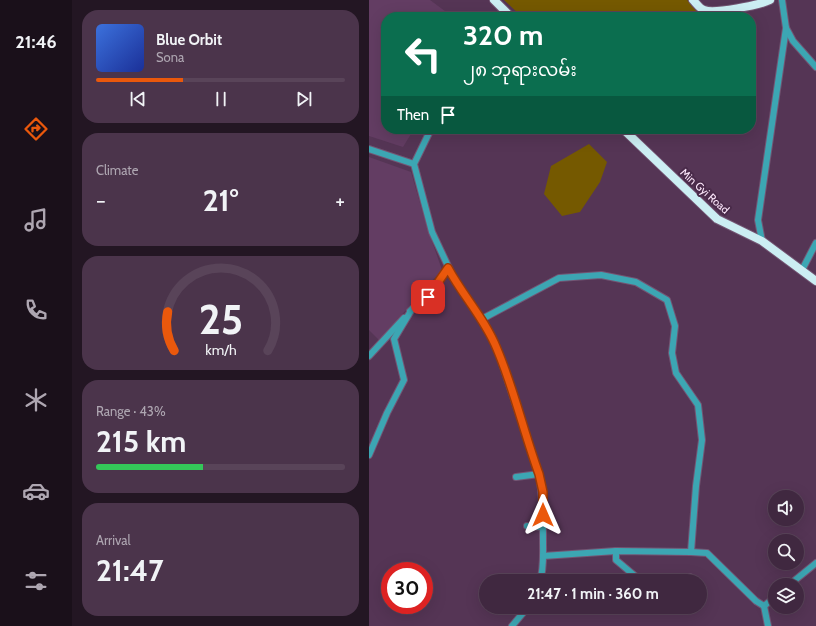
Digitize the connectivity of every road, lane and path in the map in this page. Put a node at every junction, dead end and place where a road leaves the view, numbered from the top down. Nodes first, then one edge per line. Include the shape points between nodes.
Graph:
1 (493, 0) edge
2 (693, 0) edge
3 (782, 0) edge
4 (769, 1) edge
5 (504, 12) edge
6 (702, 12) edge
7 (715, 12) edge
8 (786, 28) junction
9 (816, 66) edge
10 (429, 134) edge
11 (628, 134) edge
12 (369, 149) edge
13 (415, 164) junction
14 (762, 241) junction
15 (816, 243) edge
16 (448, 268) junction
17 (802, 270) junction
18 (816, 281) edge
19 (412, 309) junction
20 (482, 319) junction
21 (369, 356) edge
22 (369, 455) edge
23 (539, 474) junction
24 (516, 476) dead end
25 (527, 526) dead end
26 (543, 527) junction
27 (616, 551) junction
28 (691, 552) junction
29 (543, 556) junction
30 (816, 563) edge
31 (541, 574) edge
32 (633, 574) edge
33 (798, 578) edge
34 (768, 603) edge
35 (764, 606) junction
36 (522, 614) edge
37 (512, 626) edge
38 (768, 626) edge

1 - 5 main road
2 - 6 main road
3 - 8 street
4 - 7 main road
8 - 9 street via 793,41
8 - 14 street via 758,220
10 - 13 street
11 - 14 main road, Min Gyi Road via 717,219
12 - 13 street
13 - 16 street via 432,232
14 - 17 main road, Min Gyi Road
15 - 17 street
16 - 19 street via 428,297
16 - 20 street
17 - 18 main road, Min Gyi Road
19 - 21 street
19 - 22 street via 394,339 404,380
20 - 23 street via 497,348
20 - 28 street via 559,278 601,275 636,282 667,300 675,326 672,353 676,372 698,405 702,440
23 - 24 street
23 - 26 street via 543,492
25 - 26 street
26 - 29 street
27 - 28 street
27 - 29 street
27 - 32 street via 616,560
28 - 35 street via 707,553
29 - 31 street
30 - 33 street
34 - 35 street
35 - 38 street
36 - 37 street

